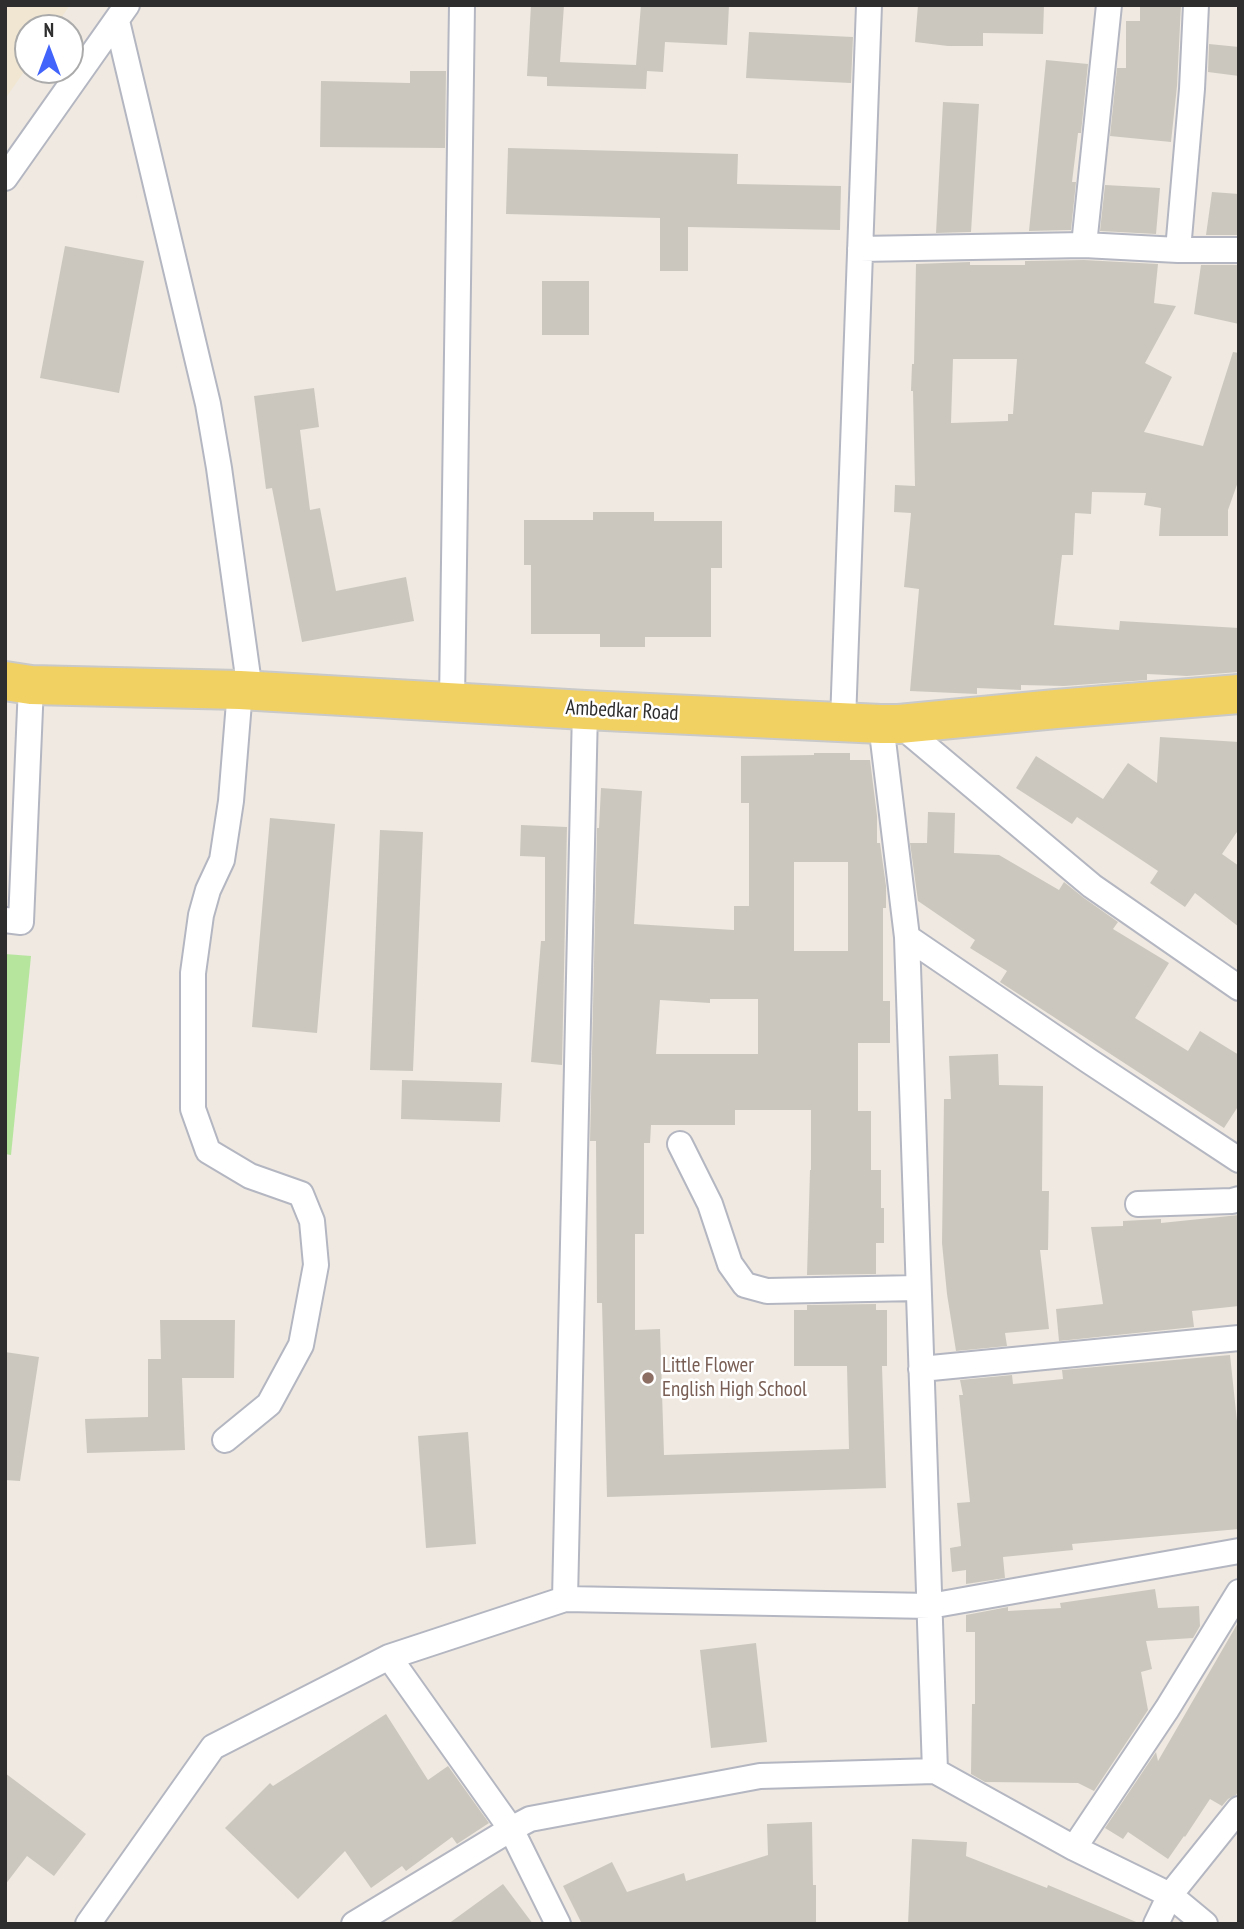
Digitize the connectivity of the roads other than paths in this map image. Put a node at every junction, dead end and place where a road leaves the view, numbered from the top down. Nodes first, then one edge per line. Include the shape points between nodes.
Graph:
1 (462, 5) edge
2 (869, 5) edge
3 (1109, 5) edge
4 (1196, 5) edge
5 (122, 13) edge
6 (5, 178) edge
7 (1083, 245) junction
8 (860, 249) junction
9 (1178, 250) junction
10 (1239, 250) edge
11 (18, 683) edge
12 (245, 690) junction
13 (1239, 694) edge
14 (452, 701) junction
15 (585, 710) junction
16 (843, 721) junction
17 (890, 724) junction
18 (5, 920) edge
19 (907, 937) junction
20 (1239, 988) edge
21 (680, 1144) dead end
22 (1239, 1160) edge
23 (1239, 1199) edge
24 (1138, 1204) dead end
25 (918, 1288) junction
26 (1239, 1338) edge
27 (921, 1369) junction
28 (225, 1440) dead end
29 (1239, 1552) edge
30 (1239, 1592) edge
31 (565, 1600) junction
32 (930, 1606) junction
33 (389, 1657) junction
34 (935, 1771) junction
35 (1239, 1809) edge
36 (511, 1829) junction
37 (1074, 1849) junction
38 (1170, 1895) junction
39 (88, 1924) edge
40 (354, 1924) edge
41 (558, 1924) edge
42 (1156, 1924) edge
43 (1205, 1924) edge

1 - 14 street
2 - 8 street
3 - 7 street
4 - 9 street
5 - 6 street
5 - 12 street via 208,404
7 - 8 street
7 - 9 street
8 - 16 street
9 - 10 street
11 - 12 main road, Ambedkar Road
11 - 18 street via 21,922
12 - 14 main road, Ambedkar Road
12 - 28 street via 222,860 201,915 193,974 193,1108 208,1151 250,1176 301,1194 312,1221 316,1265 301,1345 269,1404
13 - 17 main road, Ambedkar Road
14 - 15 main road, Ambedkar Road
15 - 16 main road, Ambedkar Road
15 - 31 street
16 - 17 main road, Ambedkar Road
17 - 19 street
17 - 20 street via 1091,886
19 - 22 street
19 - 25 street
21 - 25 street via 710,1204 730,1264 745,1285 767,1291
23 - 24 street
25 - 27 street
26 - 27 street
27 - 32 street
29 - 32 street
30 - 37 street
31 - 32 street
31 - 33 street
32 - 34 street
33 - 36 street
33 - 39 street via 214,1747
34 - 36 street via 760,1776 530,1819
34 - 37 street
35 - 38 street
36 - 40 street
36 - 41 street
37 - 38 street
38 - 42 street
38 - 43 street

